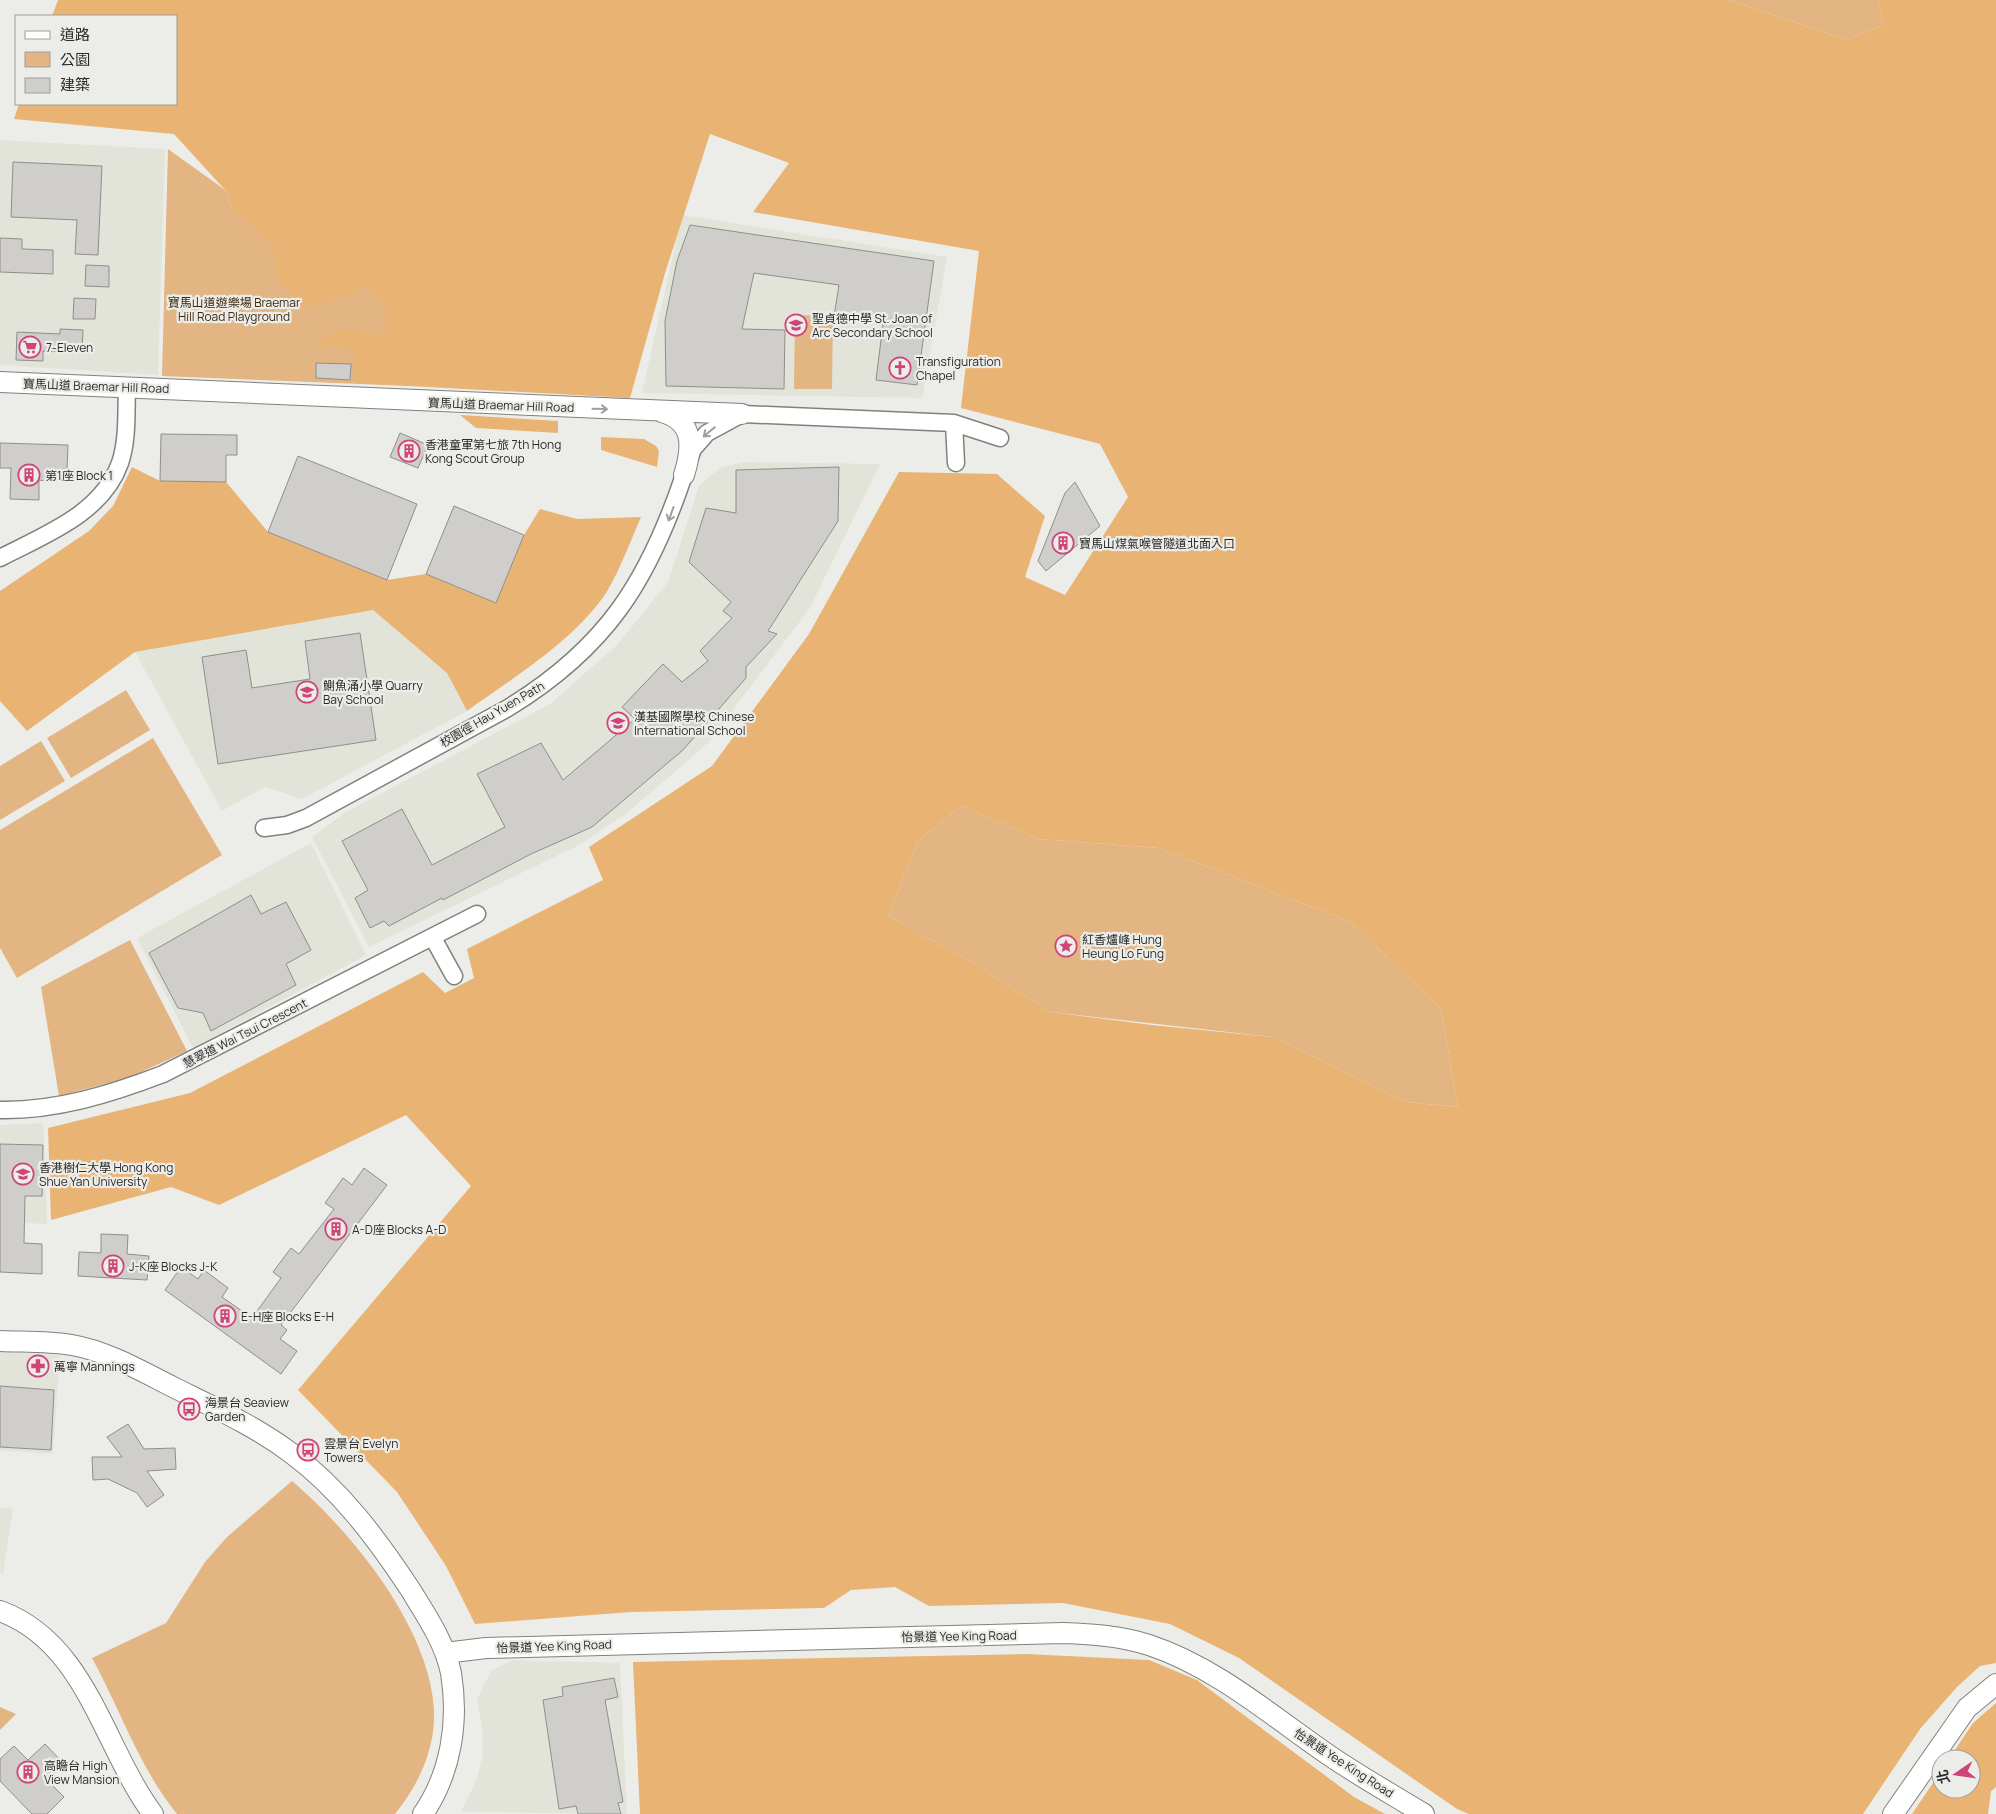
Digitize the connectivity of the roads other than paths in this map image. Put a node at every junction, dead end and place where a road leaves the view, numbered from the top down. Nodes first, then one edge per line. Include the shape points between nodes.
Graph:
1 (0, 382) edge
2 (127, 387) junction
3 (653, 409) junction
4 (742, 414) junction
5 (954, 423) junction
6 (1000, 438) dead end
7 (956, 463) dead end
8 (686, 469) junction
9 (0, 558) edge
10 (264, 828) dead end
11 (477, 914) dead end
12 (433, 938) junction
13 (454, 976) dead end
14 (0, 1110) edge
15 (0, 1341) edge
16 (0, 1611) edge
17 (444, 1653) junction
18 (1996, 1684) edge
19 (153, 1814) edge
20 (423, 1814) edge
21 (1424, 1814) edge
22 (1893, 1814) edge

1 - 2 street, 寶馬山道 Braemar Hill Road
2 -> 3 street, 寶馬山道 Braemar Hill Road
2 - 9 street via 124,444 112,480 93,504 78,516
3 - 4 street, 寶馬山道 Braemar Hill Road
3 - 8 street via 683,422 688,433
4 - 5 street, 寶馬山道 Braemar Hill Road
4 -> 8 street, 校園徑 Hau Yuen Path via 707,433 694,449
5 - 6 street, 寶馬山道 Braemar Hill Road
5 - 7 street
8 -> 10 street, 校園徑 Hau Yuen Path via 671,515 654,552 628,596 575,660 508,708 306,818
11 - 12 street, 慧翠道 Wai Tsui Crescent
12 - 13 street
12 - 14 street, 慧翠道 Wai Tsui Crescent via 163,1074 78,1101 32,1109
15 - 17 street via 72,1345 112,1358 233,1417 292,1453 361,1520 382,1546 432,1625
16 - 19 street via 41,1634 64,1657
17 - 20 street via 450,1673 455,1720 446,1767
17 - 21 street, 怡景道 Yee King Road via 486,1648 738,1641 1063,1633 1108,1636 1148,1645 1196,1666 1333,1758
18 - 22 street via 1967,1708

